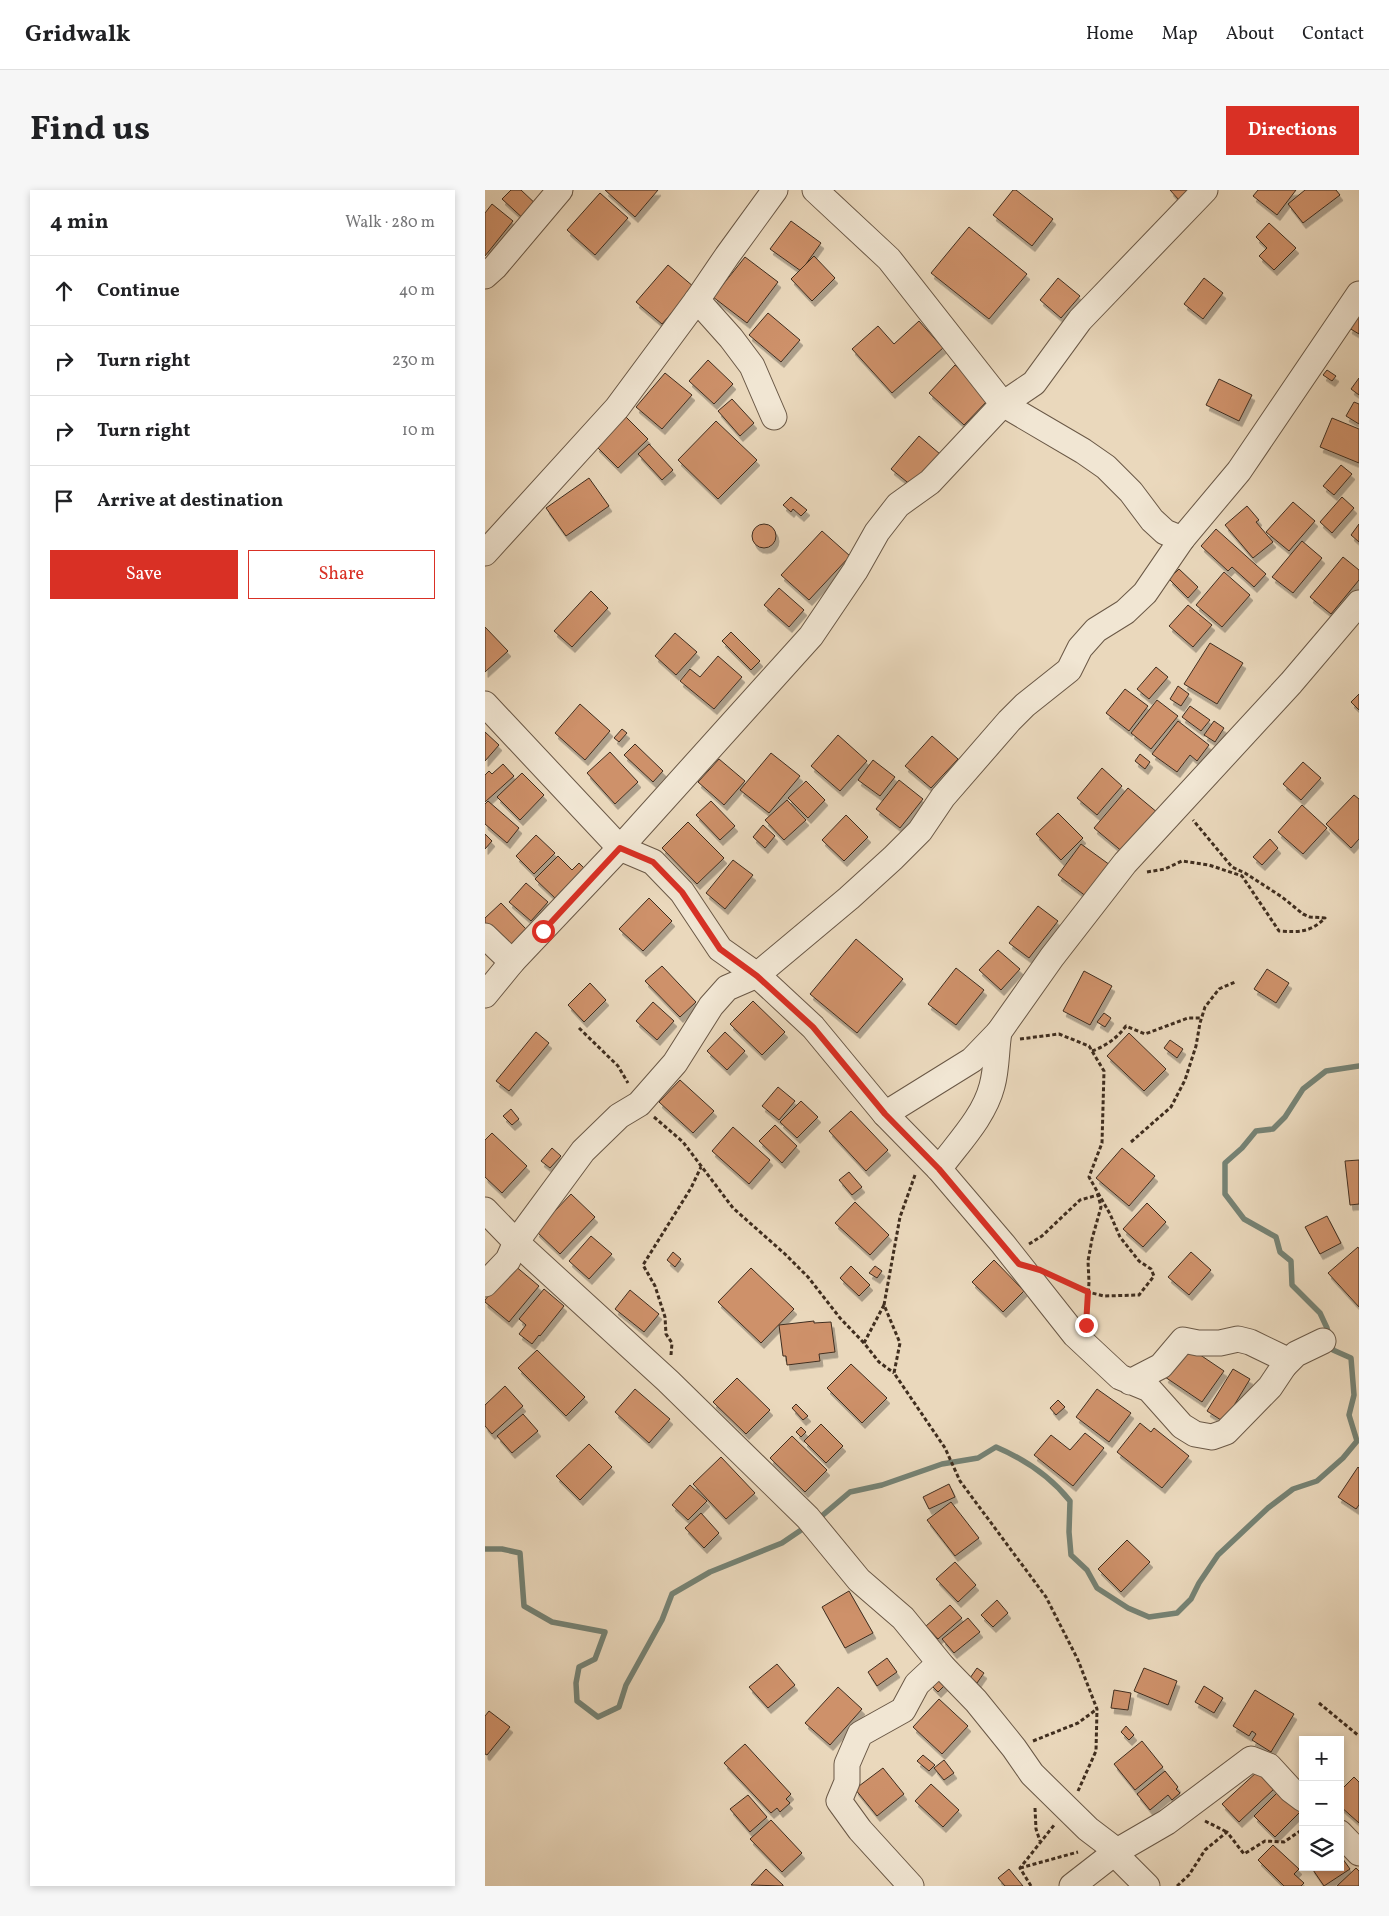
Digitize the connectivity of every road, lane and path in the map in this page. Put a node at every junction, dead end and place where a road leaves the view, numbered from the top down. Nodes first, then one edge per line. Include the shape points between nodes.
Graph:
1 (560, 190) edge
2 (775, 190) edge
3 (815, 190) edge
4 (1205, 190) edge
5 (485, 276) edge
6 (1359, 294) edge
7 (697, 300) junction
8 (1003, 404) junction
9 (774, 417) dead end
10 (1182, 539) junction
11 (485, 553) edge
12 (1359, 604) edge
13 (485, 704) edge
14 (1179, 804) junction
15 (620, 848) junction
16 (1142, 874) dead end
17 (485, 936) edge
18 (512, 962) junction
19 (757, 976) junction
20 (1235, 982) dead end
21 (485, 995) edge
22 (1201, 1018) junction
23 (579, 1028) dead end
24 (998, 1036) junction
25 (1092, 1051) junction
26 (639, 1104) junction
27 (885, 1114) junction
28 (1131, 1142) dead end
29 (701, 1167) junction
30 (939, 1169) junction
31 (1098, 1195) junction
32 (485, 1210) edge
33 (516, 1242) junction
34 (1012, 1254) junction
35 (1057, 1279) dead end
36 (485, 1284) edge
37 (1088, 1292) junction
38 (885, 1305) junction
39 (1323, 1341) dead end
40 (864, 1343) junction
41 (1086, 1346) junction
42 (1284, 1366) junction
43 (894, 1373) junction
44 (668, 1381) junction
45 (1130, 1382) junction
46 (943, 1667) junction
47 (1319, 1703) dead end
48 (1097, 1709) junction
49 (1359, 1736) edge
50 (1014, 1748) junction
51 (1299, 1796) edge
52 (1069, 1811) junction
53 (1299, 1833) edge
54 (1344, 1837) edge
55 (1108, 1845) junction
56 (1359, 1853) edge
57 (1019, 1868) junction
58 (911, 1886) edge
59 (1031, 1886) edge
60 (1071, 1886) edge
61 (1147, 1886) edge
62 (1177, 1886) edge

1 - 5 street
2 - 7 street
3 - 8 street via 889,259
4 - 8 street via 1080,320 1034,383
6 - 10 street via 1239,471
7 - 9 street via 751,366
7 - 11 street via 617,408
8 - 10 street via 1106,466 1152,520 1165,532
8 - 15 street via 930,482 898,506 877,532 811,636
10 - 19 street via 1145,593 1125,612 1096,630 1080,648 1069,670 1009,721 943,797 919,831 849,898
12 - 14 street
13 - 15 street
14 - 16 path via 1232,866 1303,914 1325,918 1300,932 1279,931 1242,876 1209,865 1182,861
14 - 24 street via 1125,863 1052,957
15 - 18 street
15 - 19 street via 653,862 682,892 720,949
17 - 18 street
18 - 21 street
19 - 26 street via 727,988 711,1006 675,1064
19 - 27 street via 813,1027
20 - 22 path via 1219,989
22 - 25 path via 1188,1018 1145,1034 1126,1026 1118,1037
22 - 28 path via 1197,1046 1185,1080 1171,1106
23 - 26 path via 618,1066
24 - 25 path via 1007,1041 1059,1034 1089,1046
24 - 27 street via 972,1060
24 - 30 street via 998,1057 985,1107
25 - 31 path via 1104,1071 1102,1143 1089,1177
26 - 29 path via 683,1142
26 - 33 street via 619,1116 583,1152
27 - 30 street
29 - 40 path via 733,1208 808,1277
29 - 44 path via 643,1265 655,1286 665,1317 666,1334 672,1343
30 - 34 street
30 - 38 path via 915,1173 900,1217
31 - 34 path via 1080,1200 1042,1236
31 - 37 path via 1101,1207 1088,1261
31 - 37 path via 1120,1237 1154,1276 1139,1295 1104,1296
32 - 33 street
33 - 36 street via 508,1260
33 - 44 street
34 - 41 street
35 - 37 path
37 - 41 path
38 - 40 path
38 - 43 path via 900,1344
39 - 42 street via 1296,1354
40 - 43 path via 879,1362
41 - 45 street
42 - 45 street via 1281,1357 1250,1342 1198,1343 1183,1340 1161,1366
42 - 45 street via 1270,1387 1226,1432 1212,1437 1195,1434 1182,1426 1149,1389
43 - 48 path via 945,1448 960,1481 1046,1597 1078,1660
44 - 46 street via 808,1518 859,1580 903,1618
46 - 50 street
46 - 58 street via 932,1670 917,1684 903,1710 860,1734 847,1764 847,1782 839,1801 860,1830
47 - 49 path
48 - 50 path via 1078,1722
48 - 52 path via 1096,1751
50 - 52 street via 1032,1774
51 - 55 street via 1269,1766 1251,1758 1167,1822
52 - 55 street
52 - 57 path
53 - 62 path via 1284,1842 1265,1841 1244,1854 1227,1832 1205,1850 1189,1875
54 - 56 street
55 - 57 path
55 - 60 street
55 - 61 street
57 - 59 path

